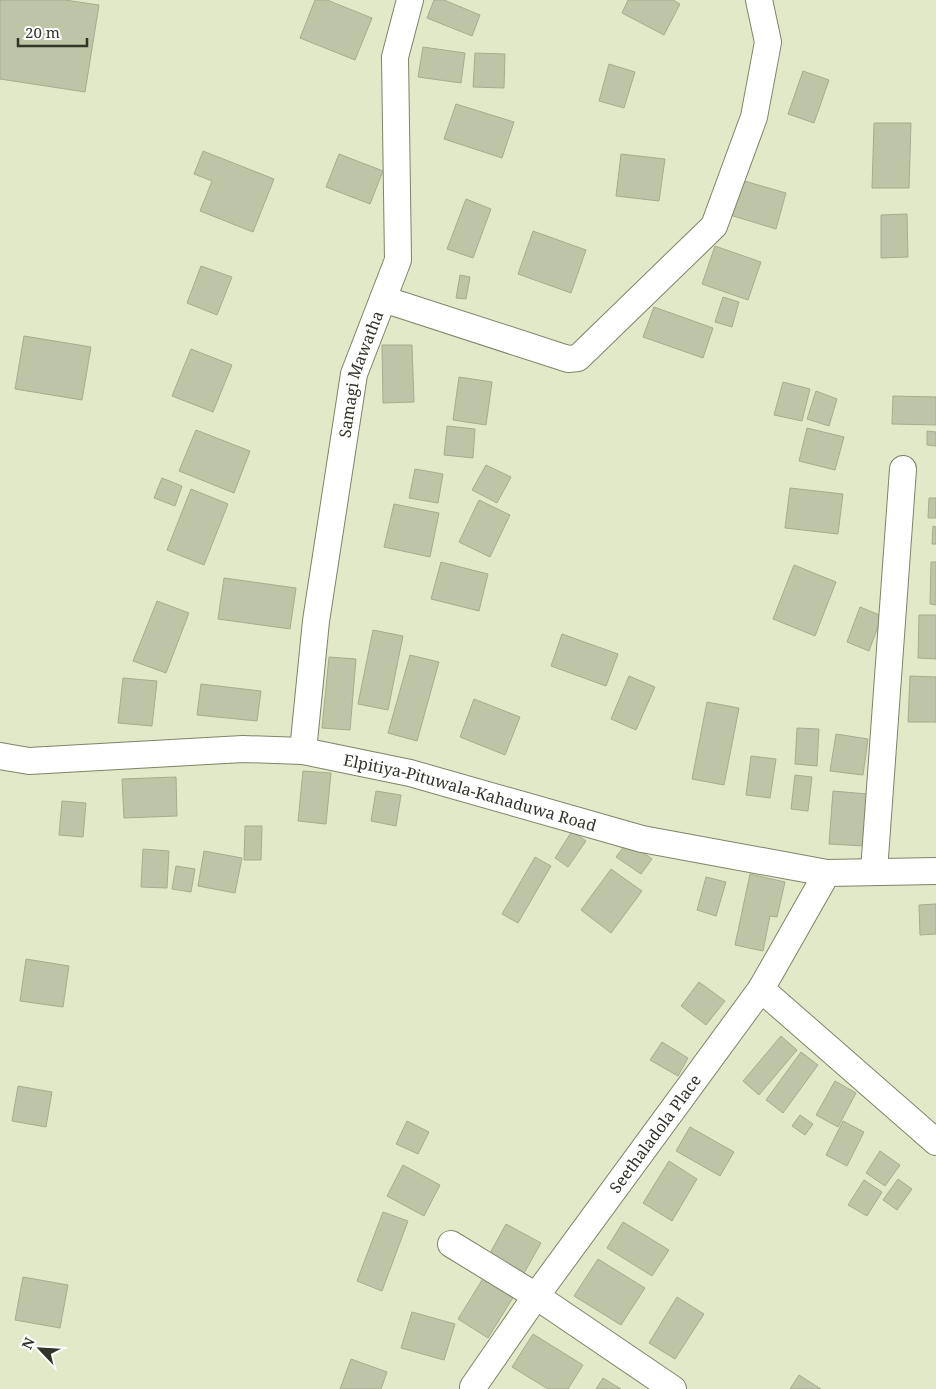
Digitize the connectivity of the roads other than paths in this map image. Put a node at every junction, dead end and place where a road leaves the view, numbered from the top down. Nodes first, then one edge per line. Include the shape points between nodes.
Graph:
1 (410, 0) edge
2 (759, 0) edge
3 (383, 299) junction
4 (904, 469) dead end
5 (303, 752) junction
6 (0, 756) edge
7 (874, 871) junction
8 (936, 871) edge
9 (827, 873) junction
10 (761, 989) junction
11 (936, 1142) edge
12 (451, 1244) dead end
13 (536, 1296) junction
14 (473, 1386) dead end
15 (673, 1389) edge

1 - 3 street, Samagi Mawatha via 395,57 398,260
2 - 3 street via 768,42 754,117 714,226 578,358 568,359
3 - 5 street, Samagi Mawatha via 354,374 316,621
4 - 7 street
5 - 6 street, Elpitiya-Pituwala-Kahaduwa Road via 243,749 29,761
5 - 9 street, Elpitiya-Pituwala-Kahaduwa Road via 410,773 642,839
7 - 8 street, Elpitiya-Pituwala-Kahaduwa Road
7 - 9 street, Elpitiya-Pituwala-Kahaduwa Road
9 - 10 street, Seethaladola Place
10 - 11 street
10 - 13 street, Seethaladola Place
12 - 13 street
13 - 14 street, Seethaladola Place
13 - 15 street

